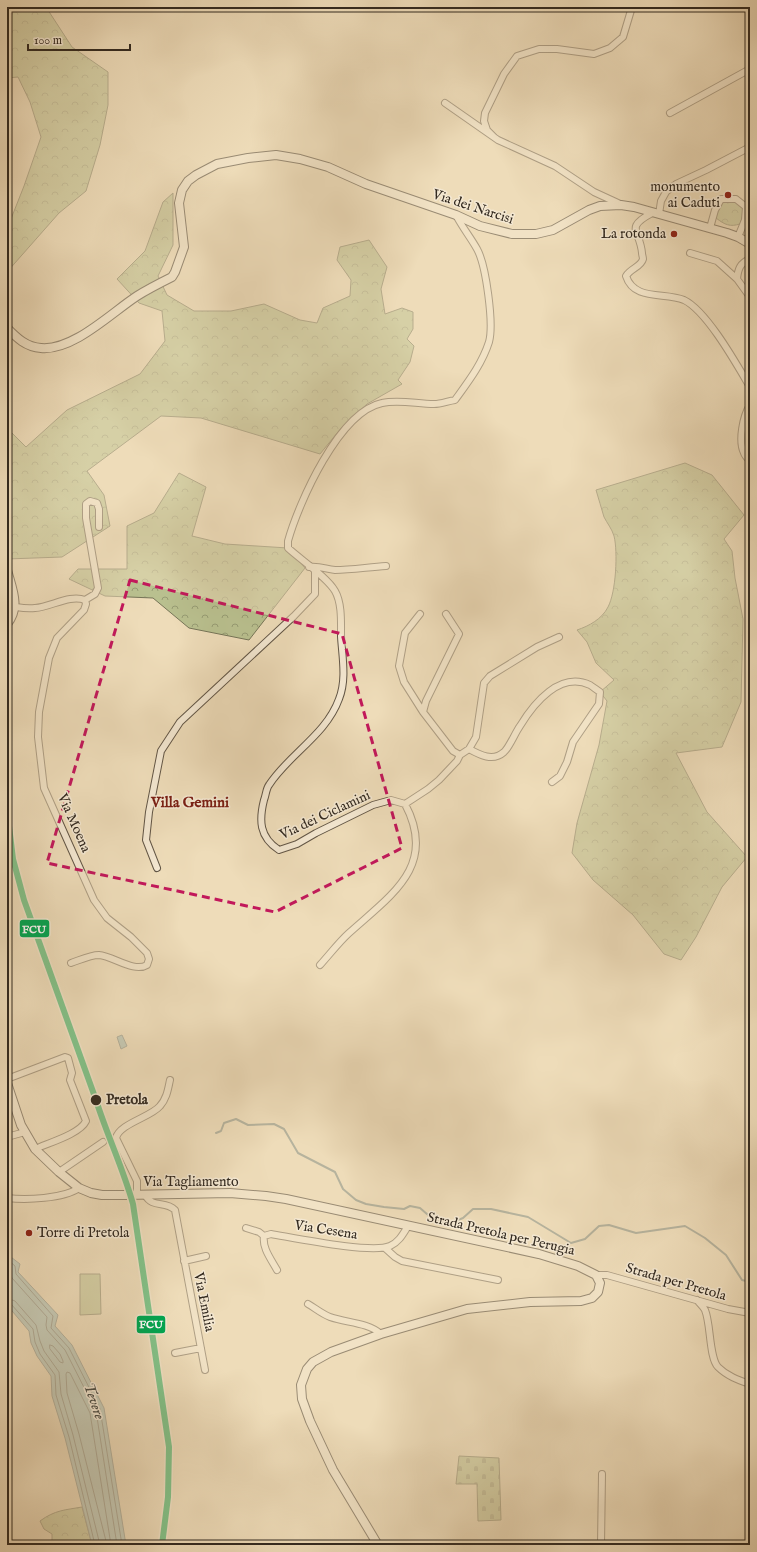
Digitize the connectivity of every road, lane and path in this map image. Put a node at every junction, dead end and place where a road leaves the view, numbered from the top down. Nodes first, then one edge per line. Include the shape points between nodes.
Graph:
1 (632, 7) edge
2 (750, 69) edge
3 (445, 103) dead end
4 (670, 113) dead end
5 (495, 138) junction
6 (750, 147) edge
7 (621, 205) junction
8 (748, 206) edge
9 (656, 213) junction
10 (456, 216) junction
11 (710, 228) junction
12 (738, 237) junction
13 (750, 244) edge
14 (690, 253) dead end
15 (750, 259) edge
16 (737, 279) junction
17 (750, 297) edge
18 (7, 328) edge
19 (750, 387) edge
20 (750, 405) edge
21 (750, 461) edge
22 (99, 527) dead end
23 (386, 566) dead end
24 (309, 567) junction
25 (7, 570) edge
26 (315, 572) junction
27 (85, 600) junction
28 (16, 607) junction
29 (420, 614) dead end
30 (446, 614) dead end
31 (9, 622) edge
32 (559, 637) dead end
33 (423, 712) junction
34 (470, 749) junction
35 (460, 755) junction
36 (552, 782) dead end
37 (405, 804) junction
38 (157, 868) dead end
39 (71, 963) dead end
40 (320, 965) dead end
41 (7, 1079) edge
42 (170, 1080) dead end
43 (7, 1083) edge
44 (25, 1132) junction
45 (7, 1137) edge
46 (103, 1142) dead end
47 (35, 1148) junction
48 (59, 1172) junction
49 (79, 1188) junction
50 (141, 1195) junction
51 (7, 1198) edge
52 (286, 1200) joint
53 (408, 1226) junction
54 (246, 1228) dead end
55 (264, 1236) junction
56 (385, 1248) junction
57 (206, 1256) dead end
58 (184, 1261) junction
59 (277, 1270) dead end
60 (596, 1275) junction
61 (498, 1280) dead end
62 (696, 1299) junction
63 (308, 1304) dead end
64 (750, 1313) edge
65 (382, 1334) junction
66 (201, 1348) junction
67 (175, 1354) dead end
68 (205, 1370) dead end
69 (750, 1384) edge
70 (602, 1474) dead end
71 (378, 1545) edge
72 (601, 1545) edge

1 - 5 street via 623,37 610,48 594,54 539,49 517,56 504,74 485,113 487,130
2 - 4 street
3 - 5 street
5 - 7 street via 555,166 594,192
6 - 9 street via 676,184 666,192
7 - 9 street, Via dei Narcisi
7 - 10 street, Via dei Narcisi via 600,206 562,226 523,235 494,230
8 - 11 street via 736,199 721,199
8 - 12 street
9 - 11 street, Via dei Narcisi
9 - 19 street via 641,219 636,226 635,234 642,245 643,258 626,276 628,284 639,291 684,300 695,308 722,342
10 - 18 street, Via dei Narcisi via 366,184 328,167 300,159 276,155 217,164 196,175 182,190 180,203 184,247 172,276 138,296 77,339 60,346 32,347 22,342
10 - 24 street, Via dei Ciclamini via 477,250 483,268 490,312 489,341 480,363 455,400 435,404 398,401 381,403 362,412 349,424 308,486 288,541 288,548
11 - 12 street, Via dei Narcisi
12 - 13 street, Via dei Narcisi
14 - 16 street via 717,261
15 - 16 street via 744,261 738,270
16 - 17 street
20 - 21 street via 742,427 741,440 743,453
22 - 27 street, Via Moena via 97,503 90,501 86,504 86,518 98,588 95,594
23 - 24 street via 333,570 319,566
24 - 26 street, Via dei Ciclamini
25 - 28 street
26 - 37 street, Via dei Ciclamini via 335,591 339,604 344,682 330,717 312,739 280,770 268,787 260,814 262,831 270,845 279,850 297,844 373,805 391,800
26 - 38 street via 315,594 180,722 161,751 146,840
27 - 28 street via 73,599 36,608
27 - 39 street, Via Moena via 84,610 57,638 49,658 39,712 38,737 44,788 94,900 107,918 142,948 149,959 143,967 100,955
28 - 31 street
29 - 33 street via 405,633 399,666 404,682
30 - 33 street via 459,634
32 - 34 street via 537,646 490,676 484,683 476,737
33 - 35 street via 454,752
34 - 35 street
34 - 36 street via 483,757 504,752 530,711 553,688 576,682 590,685 600,692 599,704 573,742 560,776
35 - 37 street via 458,761 440,780
37 - 40 street via 413,818 416,831 413,864 404,881 348,934
41 - 47 street via 68,1058 72,1073 70,1080 86,1121 73,1132
42 - 50 street via 166,1098 159,1107 122,1129 116,1138
43 - 44 street, Via Tagliamento
44 - 45 street
44 - 47 street, Via Tagliamento
46 - 48 street
47 - 48 street, Via Tagliamento
48 - 49 street, Via Tagliamento
49 - 50 street, Via Tagliamento via 102,1195
49 - 51 street via 57,1196
50 - 52 street, Via Tagliamento via 230,1192
50 - 58 street, Via Emilia via 152,1203 169,1205 175,1210
52 - 53 street, Strada Pretola per Perugia
53 - 56 street via 400,1239
53 - 60 street, Strada Pretola per Perugia via 540,1254 590,1270
54 - 55 street, Via Cesena
55 - 56 street, Via Cesena via 271,1234 368,1249
55 - 59 street via 264,1247
56 - 61 street via 402,1261
57 - 58 street, Via Emilia
58 - 66 street, Via Emilia
60 - 62 street, Strada per Pretola via 607,1275
60 - 65 street via 600,1283 598,1292 592,1298 581,1301 530,1302 468,1309
62 - 64 street, Strada per Pretola
62 - 69 street via 704,1309 716,1366 728,1376
63 - 65 street via 329,1317 376,1329
65 - 71 street via 327,1354 313,1362 304,1374 301,1385 305,1410 322,1450
66 - 67 street, Via Emilia
66 - 68 street, Via Emilia
70 - 72 street

